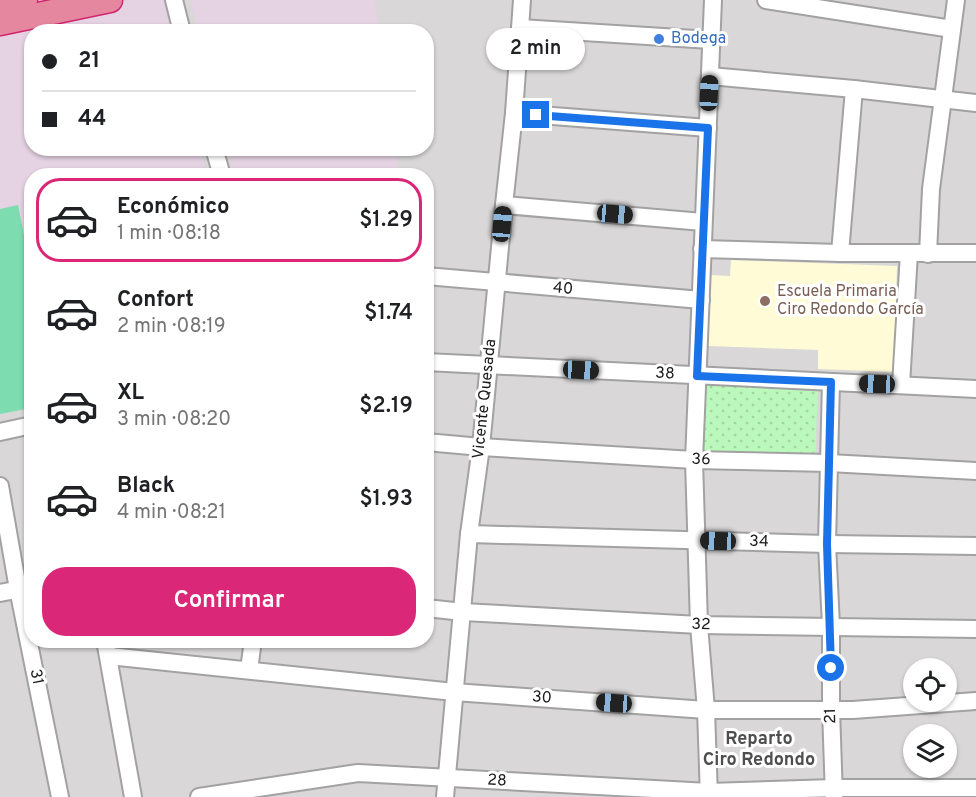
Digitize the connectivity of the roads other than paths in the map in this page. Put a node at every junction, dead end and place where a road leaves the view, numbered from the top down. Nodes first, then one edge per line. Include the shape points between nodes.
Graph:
1 (25, 0) edge
2 (110, 0) edge
3 (174, 0) edge
4 (522, 0) edge
5 (713, 0) edge
6 (766, 0) edge
7 (956, 0) edge
8 (0, 5) edge
9 (0, 23) edge
10 (180, 24) edge
11 (520, 28) junction
12 (952, 29) junction
13 (711, 40) junction
14 (710, 76) junction
15 (854, 89) junction
16 (943, 98) junction
17 (976, 103) edge
18 (514, 113) junction
19 (708, 128) junction
20 (504, 205) junction
21 (703, 222) junction
22 (702, 249) junction
23 (840, 253) junction
24 (909, 253) junction
25 (976, 253) edge
26 (928, 254) junction
27 (434, 277) edge
28 (497, 283) junction
29 (701, 300) junction
30 (434, 363) edge
31 (489, 366) junction
32 (697, 376) junction
33 (831, 382) junction
34 (901, 385) junction
35 (976, 389) edge
36 (24, 427) edge
37 (0, 432) edge
38 (434, 442) edge
39 (481, 447) junction
40 (694, 460) junction
41 (829, 463) junction
42 (976, 471) edge
43 (0, 486) edge
44 (469, 534) junction
45 (696, 540) junction
46 (827, 544) junction
47 (976, 546) edge
48 (24, 584) edge
49 (24, 588) edge
50 (0, 593) edge
51 (434, 609) edge
52 (463, 612) junction
53 (699, 625) junction
54 (831, 626) junction
55 (976, 629) edge
56 (35, 648) edge
57 (107, 648) edge
58 (252, 648) edge
59 (249, 670) junction
60 (454, 692) junction
61 (976, 701) edge
62 (706, 710) junction
63 (831, 710) junction
64 (446, 778) junction
65 (976, 788) edge
66 (834, 793) edge
67 (709, 794) edge
68 (60, 797) edge
69 (134, 797) edge
70 (200, 797) edge
71 (445, 797) edge

1 - 8 highway
2 - 9 highway
3 - 10 street
4 - 11 street, Vicente Quesada
5 - 13 street
6 - 12 street
7 - 12 street
11 - 13 street
11 - 18 street, Vicente Quesada
12 - 16 street
13 - 14 street
14 - 15 street
14 - 19 street
15 - 16 street
15 - 23 street
16 - 17 street
16 - 26 street via 931,189
18 - 19 street
18 - 20 street, Vicente Quesada
19 - 21 street
20 - 21 street
20 - 28 street, Vicente Quesada
21 - 22 street
22 - 23 street
22 - 29 street
23 - 24 street
24 - 26 street
24 - 34 street
25 - 26 street
27 - 28 street, 40
28 - 29 street, 40
28 - 31 street, Vicente Quesada
29 - 32 street
30 - 31 street, 38
31 - 32 street, 38
31 - 39 street, Vicente Quesada
32 - 33 street, 38
32 - 40 street
33 - 34 street, 38
33 - 41 street, 21
34 - 35 street, 38
36 - 37 street
38 - 39 street, 36
39 - 40 street, 36
39 - 44 street, Vicente Quesada
40 - 41 street, 36
40 - 45 street
41 - 42 street, 36
41 - 46 street, 21
43 - 48 street, 31
44 - 45 street, 34
44 - 52 street, Vicente Quesada
45 - 46 street, 34
45 - 53 street
46 - 47 street, 34
46 - 54 street, 21
49 - 50 street
51 - 52 street, 32
52 - 53 street, 32
52 - 60 street, Vicente Quesada
53 - 54 street, 32
53 - 62 street
54 - 55 street, 32
54 - 63 street, 21
56 - 68 street, 31
57 - 59 street, 30
57 - 69 street
58 - 59 street
59 - 60 street, 30
60 - 62 street, 30
60 - 64 street, Vicente Quesada
61 - 63 street, 30
62 - 63 street, 30
62 - 67 street
63 - 66 street, 21
64 - 67 street, 28
64 - 70 street, 28 via 358,774
64 - 71 street, Vicente Quesada
65 - 66 street, 28
66 - 67 street, 28

